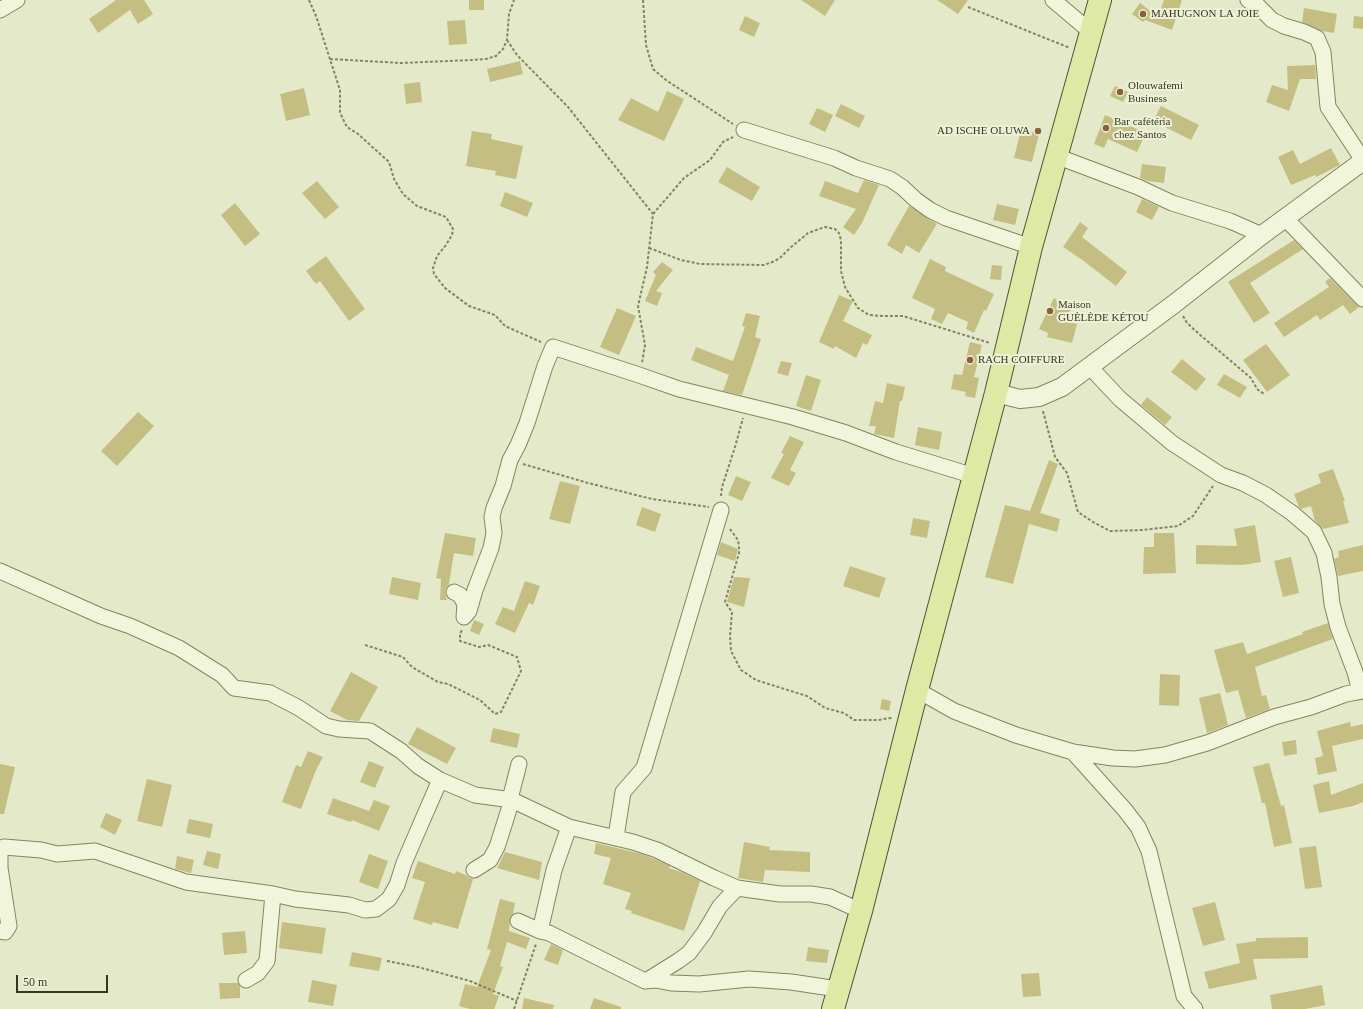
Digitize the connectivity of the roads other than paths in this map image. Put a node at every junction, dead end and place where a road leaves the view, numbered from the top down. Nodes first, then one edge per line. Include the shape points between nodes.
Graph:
1 (17, 0) edge
2 (1053, 0) edge
3 (1100, 0) edge
4 (1255, 2) edge
5 (0, 10) edge
6 (1091, 32) junction
7 (744, 130) road end
8 (1056, 156) junction
9 (1363, 160) edge
10 (1285, 218) junction
11 (1262, 235) junction
12 (1031, 247) junction
13 (1363, 299) edge
14 (1089, 366) junction
15 (996, 393) junction
16 (974, 476) junction
17 (721, 510) road end
18 (0, 571) edge
19 (454, 592) dead end
20 (917, 690) junction
21 (1361, 691) edge
22 (1073, 752) junction
23 (519, 764) dead end
24 (440, 780) junction
25 (511, 800) junction
26 (569, 827) junction
27 (616, 837) junction
28 (2, 847) edge
29 (474, 870) dead end
30 (737, 888) junction
31 (273, 894) junction
32 (861, 911) junction
33 (518, 921) dead end
34 (0, 931) edge
35 (540, 931) junction
36 (246, 980) dead end
37 (645, 981) junction
38 (835, 999) edge
39 (1195, 1009) edge

1 - 5 street
2 - 6 street
3 - 6 main road
4 - 9 street via 1272,20 1317,38 1323,52 1328,107
6 - 8 main road
7 - 12 street via 834,158 890,179 930,210 946,218
8 - 11 street via 1138,187 1172,203 1230,221
8 - 12 main road
9 - 10 street
10 - 11 street
10 - 13 street
11 - 14 street
12 - 15 main road
14 - 15 street via 1062,387 1039,397 1020,399
14 - 21 street via 1120,399 1172,443 1221,476 1266,495 1314,532 1324,553 1338,627
15 - 16 main road
16 - 19 street via 801,419 679,389 553,348 527,424 510,460 492,517 494,533 491,548 469,611 464,617 465,604 460,595
16 - 20 main road
17 - 27 street via 644,768 623,792
18 - 24 street via 179,648 222,675 234,688 270,693 326,726 370,731
20 - 22 street via 954,711 1016,736
20 - 32 main road
21 - 22 street via 1274,717 1207,743 1165,755 1135,759
22 - 39 street via 1138,827 1149,851 1184,996
23 - 25 street
24 - 25 street via 476,795
24 - 31 street via 418,828 397,885 389,899 376,909 365,910 349,905
25 - 26 street
25 - 29 street via 497,847 490,860
26 - 27 street
26 - 35 street via 554,870
27 - 30 street via 656,850
28 - 31 street via 57,854 95,851 186,882
28 - 34 street via 0,868 9,926 5,932
30 - 32 street via 830,897
30 - 37 street via 720,906 689,953
31 - 36 street via 267,961 258,973
32 - 38 main road
33 - 35 street
35 - 37 street via 549,933
37 - 38 street via 698,984 749,980 791,982

